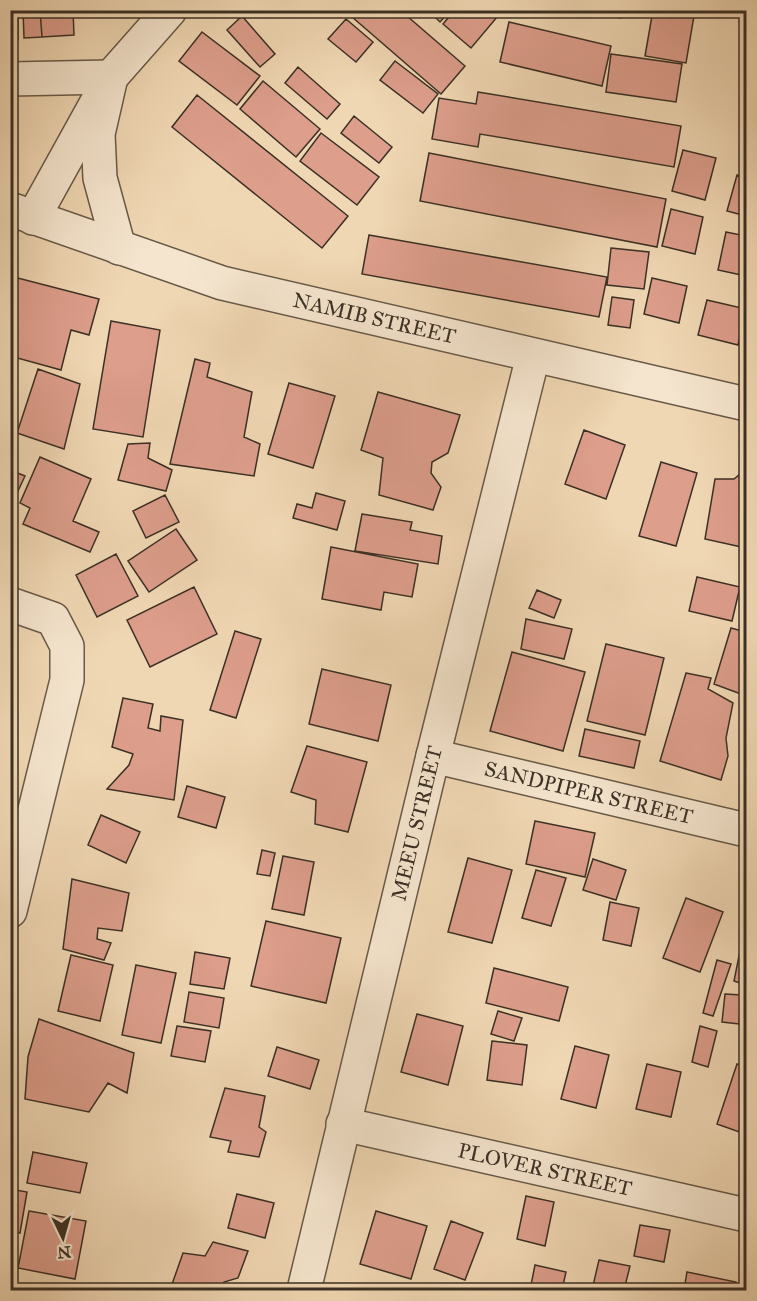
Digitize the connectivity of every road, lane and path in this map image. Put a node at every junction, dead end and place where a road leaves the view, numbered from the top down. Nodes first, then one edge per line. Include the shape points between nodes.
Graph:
1 (170, 10) edge
2 (111, 77) junction
3 (10, 79) edge
4 (22, 213) edge
5 (119, 248) junction
6 (533, 356) junction
7 (747, 404) edge
8 (10, 604) edge
9 (433, 756) junction
10 (747, 830) edge
11 (10, 911) edge
12 (343, 1124) junction
13 (747, 1215) edge
14 (304, 1290) edge

1 - 2 street
2 - 3 street
2 - 4 street
2 - 5 street via 98,134 100,178
4 - 5 street, NAMIB STREET
5 - 6 street, NAMIB STREET via 222,283
6 - 7 street, NAMIB STREET
6 - 9 street, MEEU STREET
8 - 11 street via 53,619 67,646 67,681
9 - 10 street, SANDPIPER STREET
9 - 12 street, MEEU STREET
12 - 13 street, PLOVER STREET
12 - 14 street, MEEU STREET

